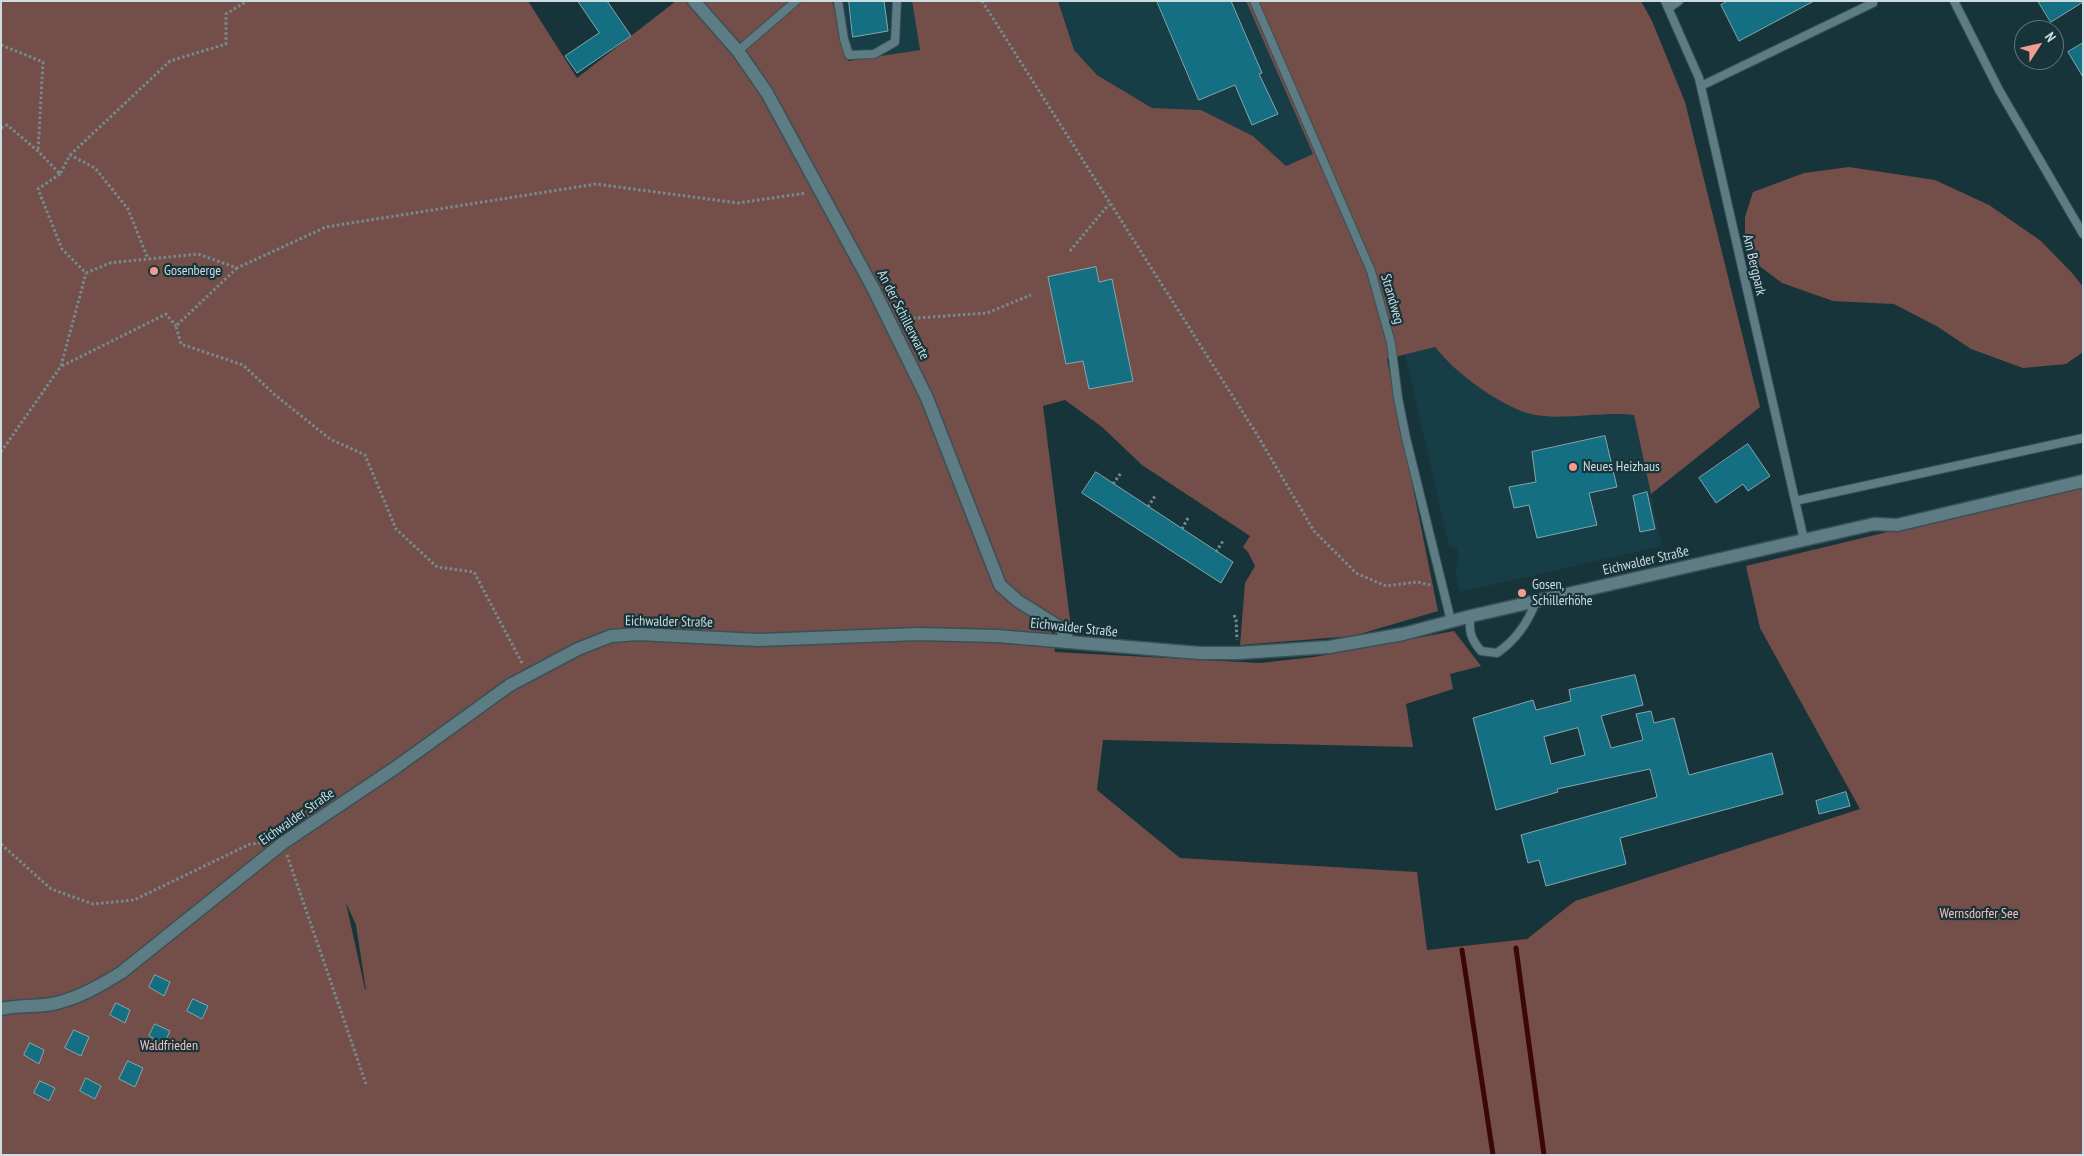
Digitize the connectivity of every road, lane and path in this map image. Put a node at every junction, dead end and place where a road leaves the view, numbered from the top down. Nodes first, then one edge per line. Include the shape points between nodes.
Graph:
1 (247, 1) edge
2 (694, 1) edge
3 (796, 1) edge
4 (838, 1) edge
5 (897, 1) edge
6 (982, 1) edge
7 (1254, 1) edge
8 (1679, 1) edge
9 (1954, 1) edge
10 (1873, 3) dead end
11 (1667, 5) edge
12 (1, 45) edge
13 (738, 51) junction
14 (1701, 86) junction
15 (1, 128) edge
16 (38, 150) junction
17 (70, 155) junction
18 (60, 174) junction
19 (821, 190) junction
20 (1109, 204) junction
21 (2083, 234) edge
22 (1070, 251) dead end
23 (148, 259) junction
24 (237, 268) junction
25 (86, 274) junction
26 (1031, 295) dead end
27 (889, 320) junction
28 (176, 326) junction
29 (61, 366) junction
30 (2083, 438) edge
31 (1, 452) edge
32 (1121, 473) dead end
33 (2083, 481) edge
34 (1113, 484) dead end
35 (1155, 496) dead end
36 (1795, 501) junction
37 (1148, 507) dead end
38 (1188, 518) dead end
39 (1182, 529) dead end
40 (1804, 540) junction
41 (1223, 541) dead end
42 (1216, 552) dead end
43 (1443, 588) junction
44 (1536, 601) junction
45 (1234, 615) dead end
46 (1471, 616) junction
47 (1451, 621) junction
48 (1068, 642) junction
49 (1238, 653) junction
50 (528, 675) junction
51 (283, 843) junction
52 (1, 844) edge
53 (1, 1009) edge
54 (366, 1084) dead end

1 - 17 path via 226,14 226,44 170,61
2 - 13 street, An der Schillerwarte
3 - 13 lane
4 - 5 lane via 849,55 874,54 895,42
6 - 20 path
7 - 43 lane, Strandweg via 1371,271 1391,343 1406,438
8 - 11 lane
9 - 21 lane via 1999,90
10 - 14 lane
11 - 14 lane, Am Bergpark
12 - 16 path via 43,62
13 - 19 street, An der Schillerwarte via 767,93
14 - 36 lane, Am Bergpark
15 - 16 path via 7,125
16 - 18 path
17 - 18 path
17 - 23 path via 94,168 128,209
18 - 25 path via 38,189 62,249
19 - 24 path via 738,203 596,184 326,227
19 - 27 street, An der Schillerwarte
20 - 22 path
20 - 43 path via 1256,433 1314,531 1356,573 1386,586 1417,582
23 - 24 path via 198,254
23 - 25 path via 110,262
24 - 28 path
25 - 29 path
26 - 27 path via 987,313
27 - 48 street, An der Schillerwarte via 927,398 1000,585 1018,601 1062,628
28 - 29 path via 166,314
28 - 50 path via 182,344 243,365 330,439 364,454 396,529 438,567 474,572
29 - 31 path
30 - 36 lane
32 - 34 path
33 - 40 street, Eichwalder Straße via 1897,525 1874,524
35 - 37 path
36 - 40 lane, Am Bergpark
38 - 39 path
40 - 44 street, Eichwalder Straße
41 - 42 path
43 - 47 lane, Strandweg
44 - 46 street, Eichwalder Straße
44 - 46 lane via 1530,617 1515,638 1497,653 1480,650 1471,639
45 - 49 path
46 - 47 street, Eichwalder Straße
47 - 49 street, Eichwalder Straße via 1355,644
48 - 49 street, Eichwalder Straße via 1141,650
48 - 50 street, Eichwalder Straße via 918,634 759,640 638,634 611,636
50 - 51 street, Eichwalder Straße
51 - 52 path via 250,844 134,900 93,904 51,889
51 - 53 street, Eichwalder Straße via 102,985 50,1005
51 - 54 path

